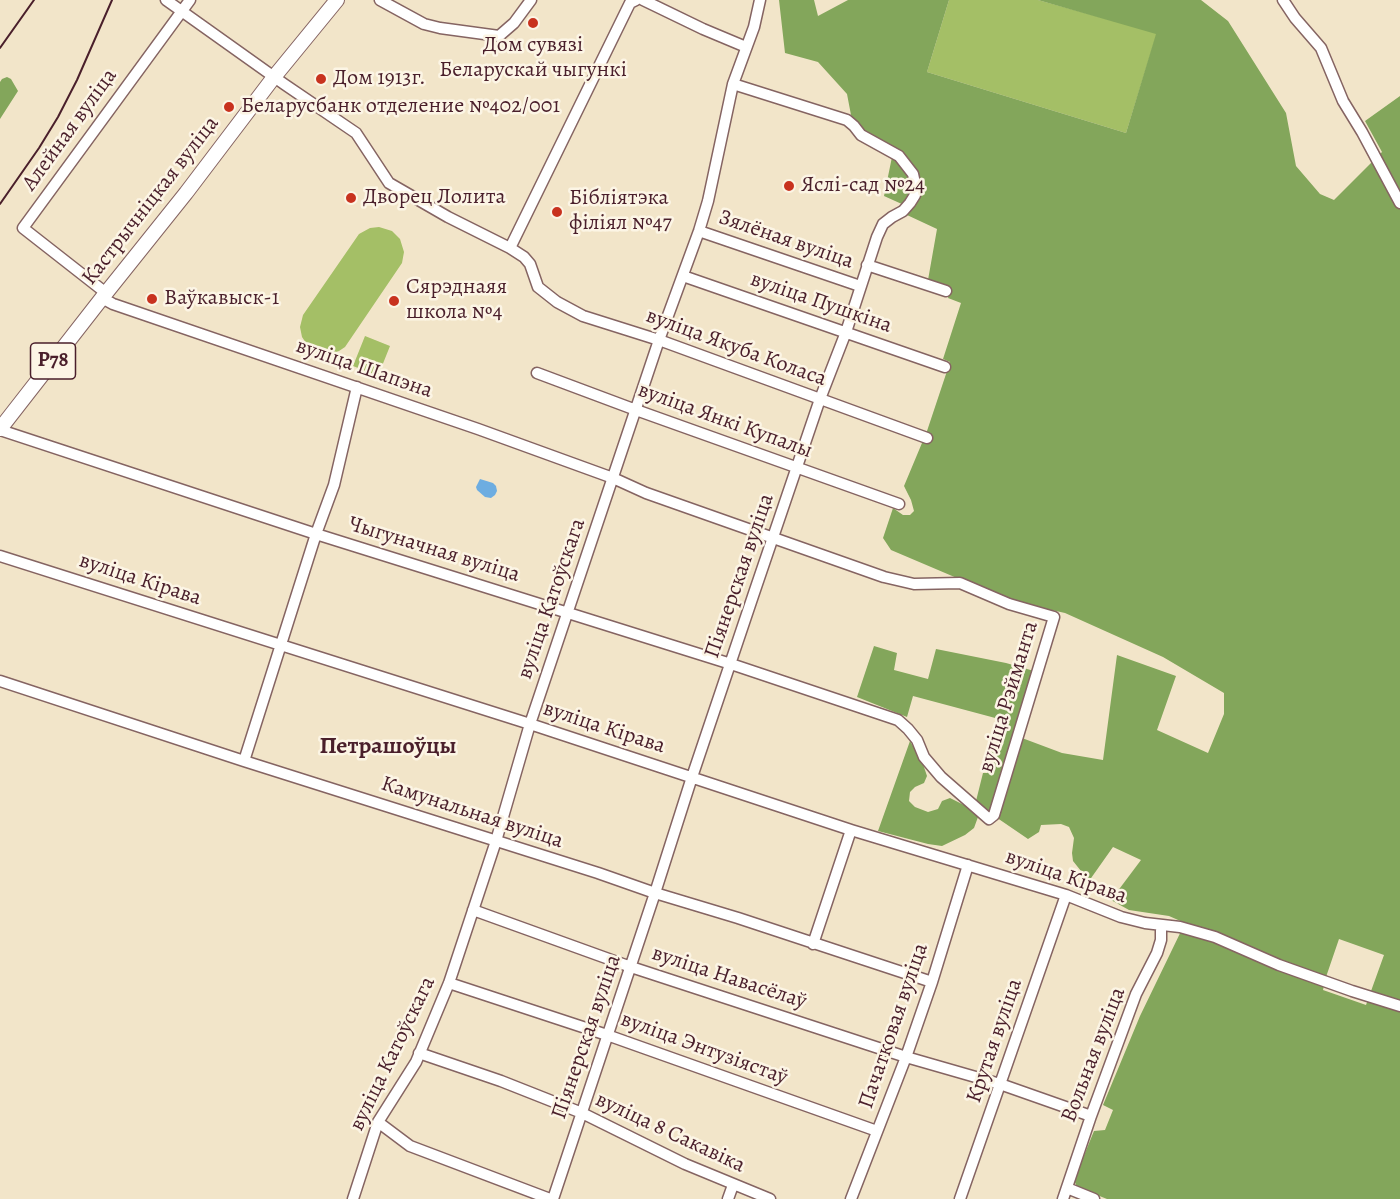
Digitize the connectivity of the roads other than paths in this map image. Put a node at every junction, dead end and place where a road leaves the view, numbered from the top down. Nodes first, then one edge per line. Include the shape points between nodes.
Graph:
1 (166, 0) edge
2 (190, 0) edge
3 (337, 0) edge
4 (380, 0) edge
5 (531, 0) edge
6 (636, 0) edge
7 (643, 0) edge
8 (760, 0) edge
9 (1283, 0) edge
10 (182, 11) junction
11 (746, 47) junction
12 (274, 77) junction
13 (734, 84) junction
14 (1400, 203) edge
15 (699, 231) junction
16 (510, 248) junction
17 (867, 265) junction
18 (684, 276) junction
19 (860, 286) junction
20 (946, 291) dead end
21 (104, 295) junction
22 (846, 332) junction
23 (659, 340) junction
24 (945, 367) dead end
25 (537, 373) dead end
26 (357, 387) junction
27 (820, 399) junction
28 (636, 410) junction
29 (0, 430) edge
30 (927, 438) dead end
31 (796, 468) junction
32 (613, 478) junction
33 (899, 504) dead end
34 (316, 534) junction
35 (773, 537) junction
36 (0, 556) edge
37 (568, 613) junction
38 (281, 646) junction
39 (730, 664) junction
40 (0, 681) edge
41 (530, 724) junction
42 (244, 761) junction
43 (692, 777) junction
44 (989, 819) joint
45 (851, 830) junction
46 (496, 841) junction
47 (968, 865) junction
48 (655, 893) junction
49 (1066, 896) junction
50 (473, 910) junction
51 (1161, 925) junction
52 (813, 944) junction
53 (631, 967) junction
54 (932, 982) junction
55 (449, 983) junction
56 (1400, 1006) edge
57 (607, 1035) junction
58 (419, 1053) junction
59 (906, 1057) junction
60 (1000, 1084) junction
61 (582, 1113) junction
62 (1091, 1116) junction
63 (378, 1122) junction
64 (877, 1131) junction
65 (733, 1185) junction
66 (1065, 1194) edge
67 (353, 1199) edge
68 (552, 1199) edge
69 (728, 1199) edge
70 (770, 1199) edge
71 (851, 1199) edge
72 (960, 1199) edge
73 (1094, 1199) edge

1 - 10 street
2 - 10 street, Алейная вуліца
3 - 12 main road, Кастрычніцкая вуліца / Р78
4 - 5 street via 424,24 499,36
6 - 16 street via 625,12
7 - 11 street
8 - 11 street, вуліца Катоўскага
9 - 14 street via 1321,48 1343,101
10 - 12 street
10 - 21 street, Алейная вуліца via 23,228
11 - 13 street, вуліца Катоўскага
12 - 16 street via 356,132 389,183
12 - 21 main road, Кастрычніцкая вуліца / Р78
13 - 15 street, вуліца Катоўскага
13 - 17 street, Піянерская вуліца via 847,120 861,135 899,156 907,165 913,174 915,195 903,211 883,224
15 - 18 street, вуліца Катоўскага
15 - 19 street, Зялёная вуліца
16 - 23 street, вуліца Якуба Коласа via 524,257 538,287 557,302 583,316
17 - 19 street, Піянерская вуліца
17 - 20 street, Зялёная вуліца
18 - 22 street, вуліца Пушкіна
18 - 23 street, вуліца Катоўскага
19 - 22 street, Піянерская вуліца
21 - 26 street, вуліца Шапэна via 113,304
21 - 29 main road, Кастрычніцкая вуліца / Р78
22 - 24 street, вуліца Пушкіна
22 - 27 street, Піянерская вуліца
23 - 27 street, вуліца Якуба Коласа
23 - 28 street, вуліца Катоўскага
25 - 28 street, вуліца Янкі Купалы
26 - 32 street, вуліца Шапэна
26 - 34 street via 334,485
27 - 30 street, вуліца Якуба Коласа
27 - 31 street, Піянерская вуліца
28 - 31 street, вуліца Янкі Купалы
28 - 32 street, вуліца Катоўскага
29 - 34 street, Чыгуначная вуліца
31 - 33 street, вуліца Янкі Купалы
31 - 35 street, Піянерская вуліца
32 - 35 street, вуліца Рэйманта
32 - 37 street, вуліца Катоўскага
34 - 37 street, Чыгуначная вуліца
34 - 38 street
35 - 39 street, Піянерская вуліца
35 - 44 street, вуліца Рэйманта via 884,577 914,584 960,583 1009,604 1054,617 994,815
36 - 38 street, вуліца Кірава
37 - 39 street, Чыгуначная вуліца
37 - 41 street, вуліца Катоўскага
38 - 41 street, вуліца Кірава
38 - 42 street
39 - 43 street, Піянерская вуліца
39 - 44 street, Чыгуначная вуліца via 898,720 913,734 924,757 941,777
40 - 42 street, Камунальная вуліца
41 - 43 street, вуліца Кірава
41 - 46 street, вуліца Катоўскага
42 - 46 street, Камунальная вуліца
43 - 45 street, вуліца Кірава
43 - 48 street, Піянерская вуліца
45 - 47 street, вуліца Кірава
45 - 52 street
46 - 48 street, Камунальная вуліца
46 - 50 street, вуліца Катоўскага
47 - 49 street, вуліца Кірава
47 - 54 street, Пачатковая вуліца
48 - 52 street, Камунальная вуліца
48 - 53 street, Піянерская вуліца
49 - 51 street, вуліца Кірава via 1121,917
49 - 60 street, Крутая вуліца
50 - 53 street, вуліца Навасёлаў
50 - 55 street, вуліца Катоўскага
51 - 56 street, вуліца Кірава via 1215,937 1279,965
51 - 62 street, Вольная вуліца via 1157,953 1136,994
52 - 54 street, Камунальная вуліца
53 - 57 street, Піянерская вуліца
53 - 59 street, вуліца Навасёлаў
54 - 59 street, Пачатковая вуліца
55 - 57 street, вуліца Энтузіястаў
55 - 58 street, вуліца Катоўскага
57 - 61 street, Піянерская вуліца
57 - 64 street, вуліца Энтузіястаў
58 - 61 street, вуліца 8 Сакавіка
58 - 63 street, вуліца Катоўскага
59 - 60 street, вуліца Навасёлаў
59 - 64 street, Пачатковая вуліца
60 - 62 street, вуліца Навасёлаў
60 - 72 street, Крутая вуліца
61 - 65 street, вуліца 8 Сакавіка
61 - 68 street, Піянерская вуліца
62 - 66 street, Вольная вуліца
63 - 67 street, вуліца Катоўскага
63 - 68 street via 410,1146
64 - 71 street, Пачатковая вуліца
65 - 69 street
65 - 70 street, вуліца 8 Сакавіка
66 - 73 street

